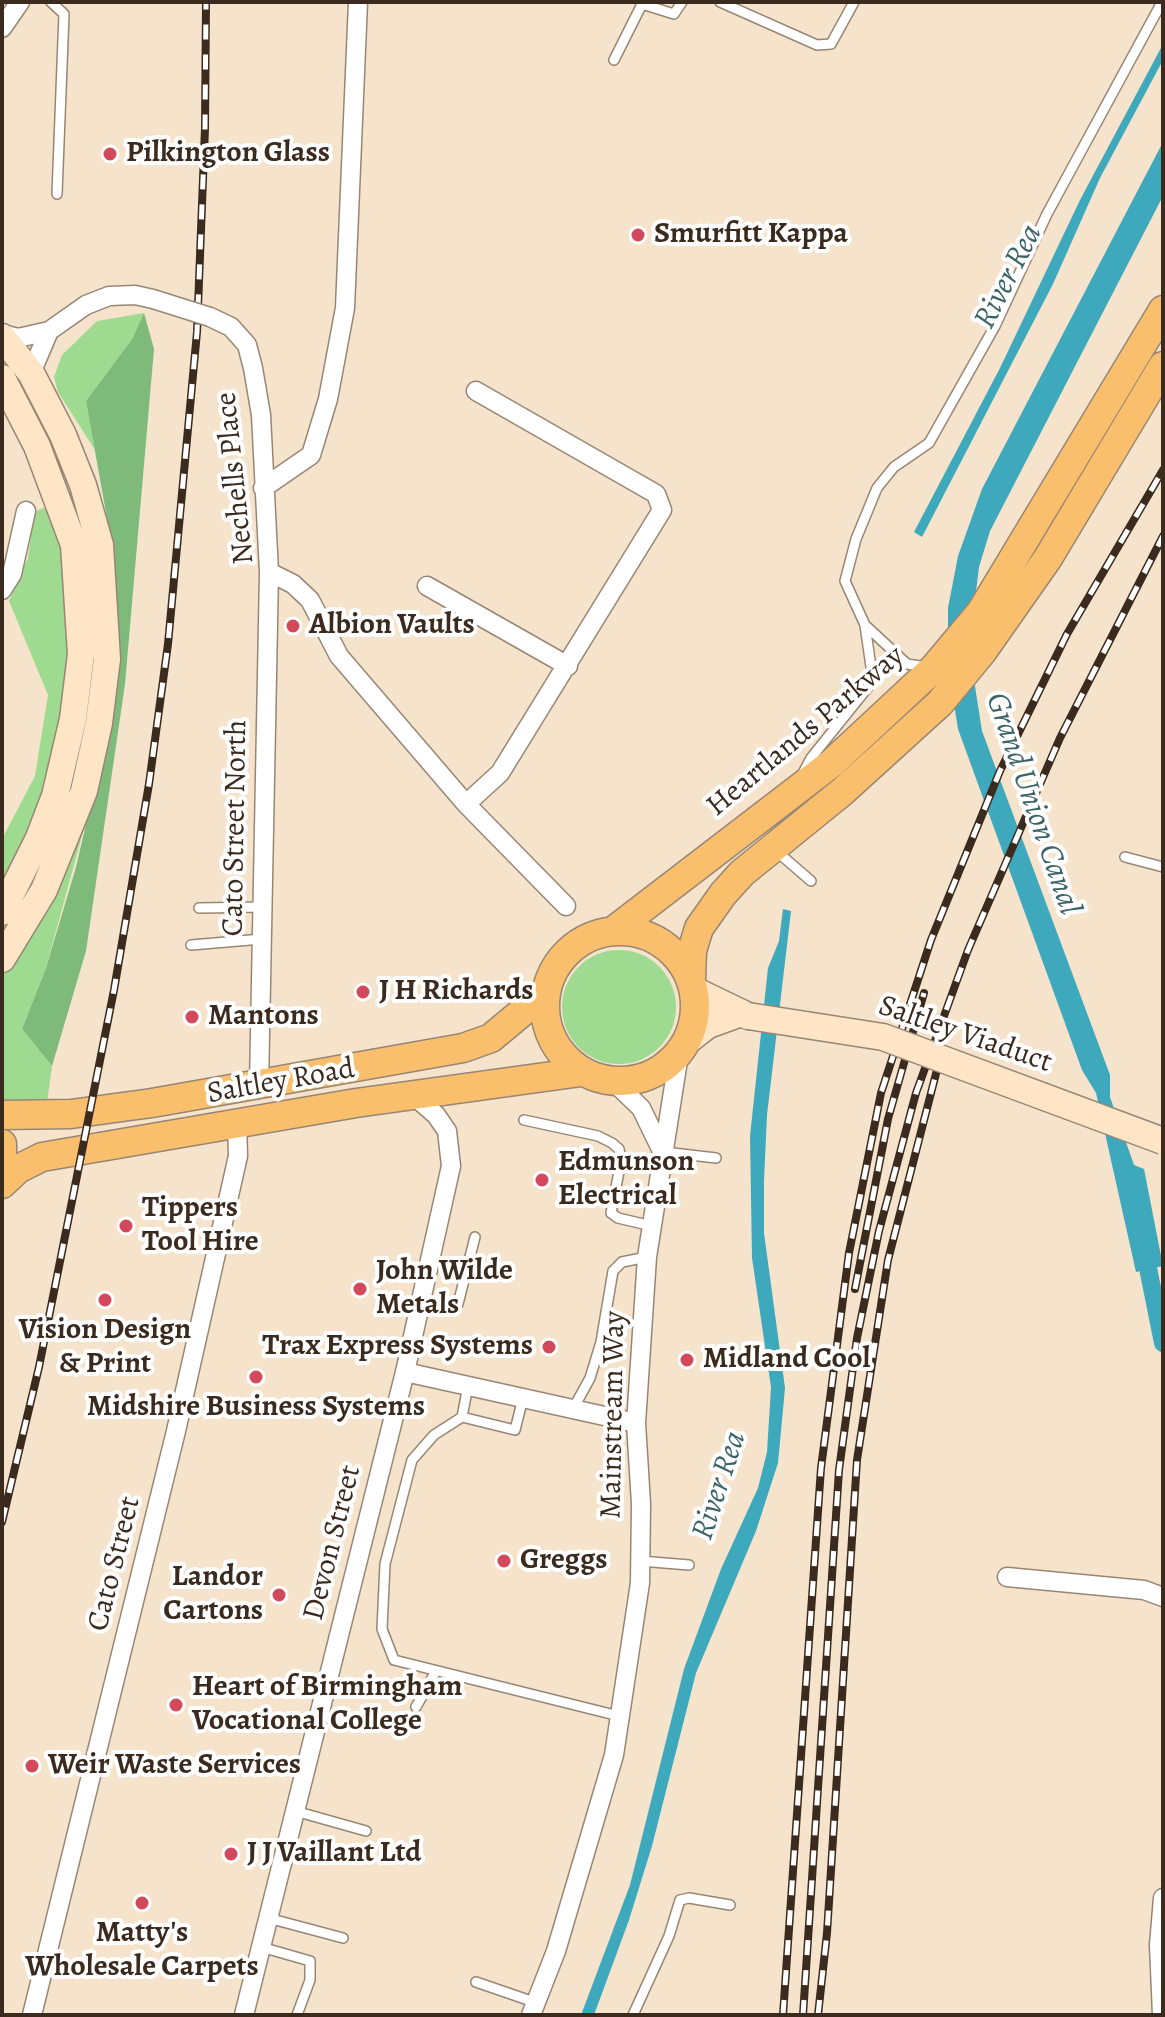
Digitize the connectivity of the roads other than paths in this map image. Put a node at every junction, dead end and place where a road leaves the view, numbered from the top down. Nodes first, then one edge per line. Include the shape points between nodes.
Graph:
1 (20, 2) edge
2 (51, 2) edge
3 (358, 2) edge
4 (682, 2) edge
5 (720, 2) edge
6 (854, 2) edge
7 (1162, 2) edge
8 (2, 28) edge
9 (614, 60) dead end
10 (57, 194) dead end
11 (1163, 310) edge
12 (49, 331) junction
13 (2, 335) edge
14 (1163, 366) edge
15 (31, 373) junction
16 (2, 378) edge
17 (476, 391) dead end
18 (263, 488) junction
19 (26, 511) dead end
20 (269, 572) junction
21 (427, 586) dead end
22 (2, 590) edge
23 (865, 625) junction
24 (568, 666) junction
25 (934, 668) junction
26 (793, 793) junction
27 (466, 804) junction
28 (773, 848) junction
29 (1125, 857) dead end
30 (1163, 867) edge
31 (811, 881) dead end
32 (566, 906) dead end
33 (263, 907) junction
34 (199, 908) dead end
35 (2, 912) edge
36 (613, 931) junction
37 (262, 939) junction
38 (191, 945) dead end
39 (2, 959) edge
40 (692, 985) junction
41 (545, 993) junction
42 (744, 1014) junction
43 (682, 1048) junction
44 (581, 1072) junction
45 (614, 1082) junction
46 (259, 1085) junction
47 (413, 1095) junction
48 (2, 1115) edge
49 (524, 1120) dead end
50 (237, 1123) junction
51 (1163, 1141) edge
52 (2, 1144) edge
53 (662, 1151) junction
54 (716, 1158) dead end
55 (2, 1176) edge
56 (2, 1184) edge
57 (652, 1226) junction
58 (475, 1237) dead end
59 (647, 1257) junction
60 (421, 1299) junction
61 (405, 1372) junction
62 (468, 1386) junction
63 (523, 1398) junction
64 (573, 1409) junction
65 (462, 1417) junction
66 (636, 1423) junction
67 (640, 1561) junction
68 (689, 1565) dead end
69 (1007, 1577) dead end
70 (1163, 1597) edge
71 (436, 1671) junction
72 (416, 1707) dead end
73 (619, 1716) junction
74 (295, 1811) junction
75 (366, 1831) dead end
76 (1163, 1898) edge
77 (730, 1905) dead end
78 (268, 1918) junction
79 (343, 1938) dead end
80 (261, 1947) junction
81 (476, 1982) dead end
82 (532, 2009) edge
83 (32, 2015) edge
84 (244, 2015) edge
85 (297, 2015) edge
86 (633, 2015) edge
87 (1162, 2015) edge

1 - 8 street
2 - 10 lane via 64,14
3 - 18 street via 345,308 328,399 311,455
4 - 9 lane via 674,14 642,4
5 - 6 lane via 817,45 831,44
7 - 23 lane via 929,443 894,467 877,488 845,581
11 - 25 main road, Heartlands Parkway via 981,612
12 - 13 street, Nechells Place via 18,338
12 - 15 street
12 - 18 street, Nechells Place, bridge via 86,305 109,296 135,295 231,327 247,345 261,415
13 - 15 main road
14 - 28 main road, Heartlands Parkway via 1048,558 982,652 940,703
15 - 39 main road via 63,435 100,545 107,659 84,791 44,890
16 - 35 main road via 37,446 74,545 81,654 55,796
17 - 24 street via 656,494 662,510
18 - 20 street, Nechells Place
19 - 22 street via 12,574
20 - 27 street, Nechells Place via 310,600 339,656
20 - 33 street, Cato Street North
21 - 24 street
23 - 25 lane via 907,664
23 - 26 lane via 873,681 811,758
24 - 27 street via 500,773
25 - 26 main road, Heartlands Parkway
26 - 36 main road, Heartlands Parkway
27 - 32 street, Nechells Place
28 - 31 lane
28 - 40 main road, Heartlands Parkway via 742,873 699,928 692,951
29 - 30 lane
33 - 34 lane
33 - 37 street, Cato Street North
36 - 40 main road via 660,942 679,958
36 - 41 main road via 568,950
37 - 38 lane
37 - 46 street, Cato Street North
40 - 42 main road, Saltley Viaduct
40 - 43 main road via 694,1017
41 - 44 main road via 544,1016 551,1038
41 - 46 main road, Saltley Road via 491,1038 463,1048
42 - 43 main road via 708,1025
42 - 51 main road, Saltley Viaduct, bridge via 883,1037
43 - 45 main road via 661,1070
43 - 53 street, Mainstream Way
44 - 45 main road
44 - 47 main road, Saltley Road
45 - 53 street via 641,1108
46 - 48 main road, Saltley Road via 71,1114
47 - 50 main road, Saltley Road
47 - 60 street, Devon Street via 436,1115 451,1150
49 - 57 lane via 612,1143 621,1161 611,1213
50 - 56 main road, Saltley Road via 42,1157
50 - 83 street, Cato Street via 238,1156 176,1431
52 - 55 main road
53 - 54 lane
53 - 57 street, Mainstream Way
57 - 59 street, Mainstream Way
58 - 60 lane via 458,1304 448,1308
59 - 64 lane via 622,1262 613,1271 601,1342
59 - 66 street, Mainstream Way
60 - 61 street, Devon Street
61 - 62 street
61 - 74 street, Devon Street
62 - 63 street
62 - 65 lane
63 - 64 street
63 - 65 lane via 515,1430
64 - 66 street
65 - 71 lane via 434,1435 412,1460 385,1564 382,1629 394,1660
66 - 67 street, Mainstream Way
67 - 68 lane
67 - 73 street, Mainstream Way
69 - 70 street via 1144,1590
71 - 72 lane
71 - 73 lane
73 - 82 street, Mainstream Way via 614,1755 565,1921
74 - 75 lane
74 - 78 street, Devon Street
76 - 87 street
77 - 86 lane via 680,1900
78 - 79 lane
78 - 80 street, Devon Street
80 - 84 street, Devon Street
80 - 85 lane via 310,1961 310,1980
81 - 82 lane, Mainstream Way

